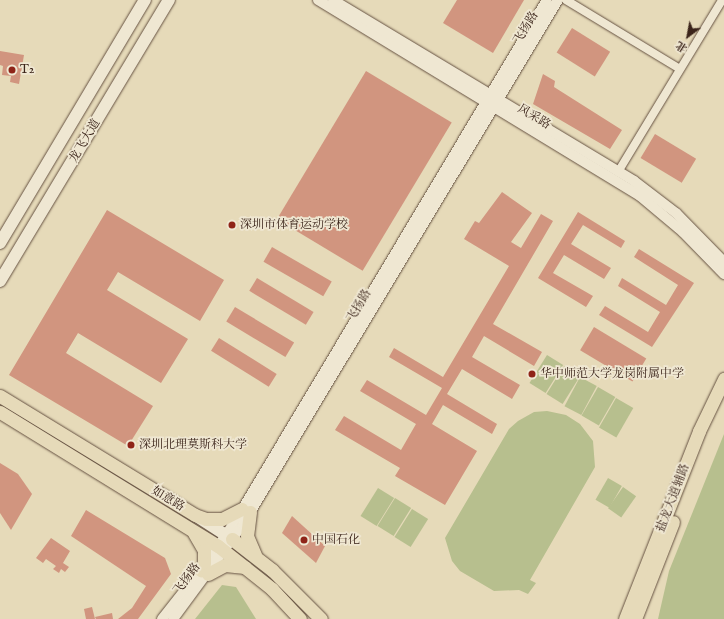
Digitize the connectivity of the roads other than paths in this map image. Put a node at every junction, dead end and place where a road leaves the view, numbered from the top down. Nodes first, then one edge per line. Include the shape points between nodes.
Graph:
1 (145, 0) edge
2 (169, 0) edge
3 (318, 0) edge
4 (333, 0) edge
5 (547, 0) edge
6 (558, 0) edge
7 (566, 0) edge
8 (722, 0) edge
9 (680, 69) junction
10 (491, 101) junction
11 (618, 172) junction
12 (0, 243) edge
13 (724, 262) edge
14 (724, 274) edge
15 (0, 281) edge
16 (724, 380) edge
17 (0, 396) edge
18 (724, 398) edge
19 (0, 412) edge
20 (246, 511) junction
21 (195, 515) junction
22 (188, 527) junction
23 (229, 537) junction
24 (222, 548) junction
25 (258, 558) junction
26 (248, 568) junction
27 (204, 572) junction
28 (162, 619) edge
29 (173, 619) edge
30 (300, 619) edge
31 (322, 619) edge
32 (625, 619) edge
33 (635, 619) edge

1 - 12 main road, 龙飞大道
2 - 15 main road, 龙飞大道
3 - 10 street, 风采路
4 - 10 street, 风采路
5 - 10 street, 飞扬路
6 - 10 street, 飞扬路
7 - 9 street
8 - 9 street
9 - 11 street
10 - 11 street, 风采路
10 - 14 street, 风采路 via 640,196 683,232
10 - 20 street, 飞扬路
11 - 13 street, 风采路 via 676,213
16 - 32 main road, 盐龙大道辅路 via 699,431
17 - 21 main road, 如意路
18 - 33 main road, 盐龙大道辅路 via 706,436
19 - 22 main road, 如意路
20 - 21 main road via 222,520
20 - 23 street, 飞扬路
20 - 25 main road via 247,536
21 - 23 main road, 如意路
22 - 24 main road, 如意路
22 - 27 main road via 199,538 204,550
23 - 24 street, 飞扬路
23 - 25 main road, 如意路
24 - 26 main road, 如意路
24 - 27 street, 飞扬路
25 - 31 main road, 如意路
26 - 27 main road via 225,565
26 - 30 main road, 如意路
27 - 28 street, 飞扬路
27 - 29 street, 飞扬路

